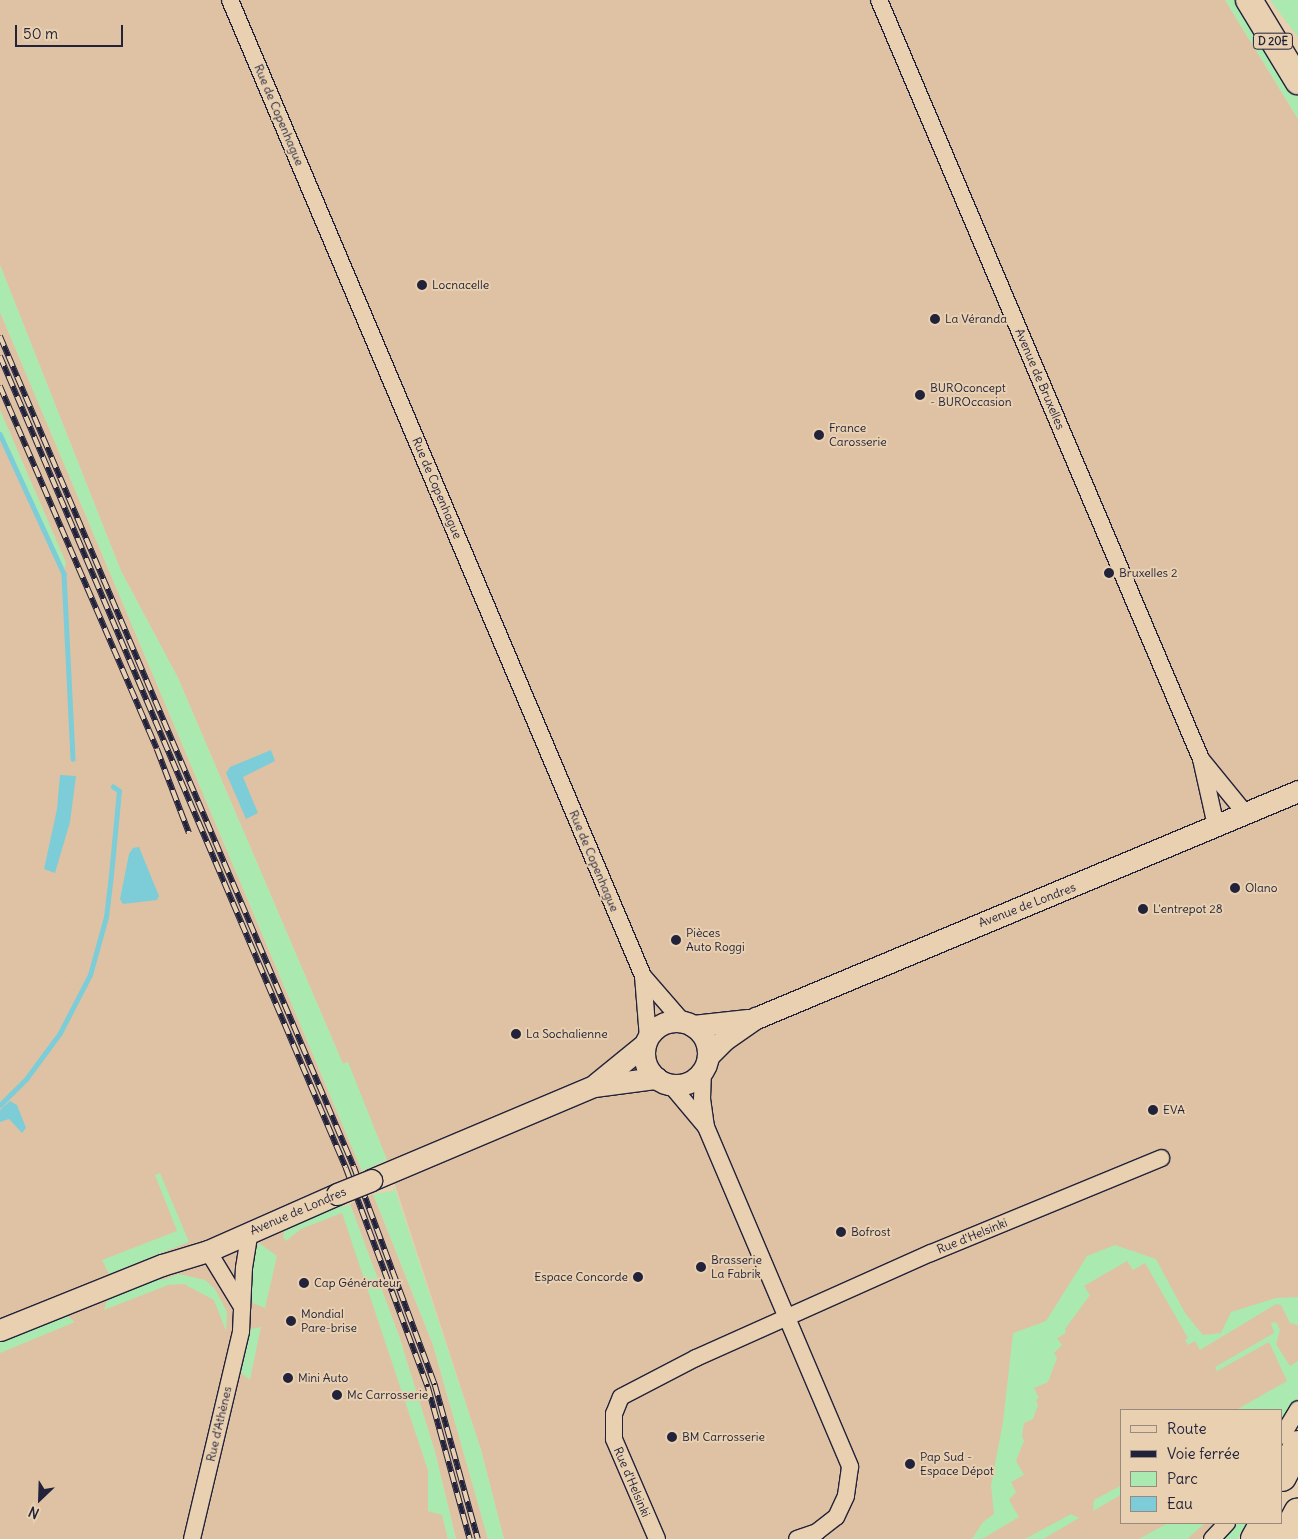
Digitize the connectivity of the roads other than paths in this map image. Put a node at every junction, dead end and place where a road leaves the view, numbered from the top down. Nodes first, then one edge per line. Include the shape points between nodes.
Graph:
1 (230, 0) edge
2 (879, 0) edge
3 (1249, 0) edge
4 (1255, 0) edge
5 (1298, 54) edge
6 (1298, 81) edge
7 (1201, 759) junction
8 (1298, 791) edge
9 (1245, 814) junction
10 (1216, 826) junction
11 (643, 976) junction
12 (756, 1018) junction
13 (687, 1024) junction
14 (646, 1041) junction
15 (706, 1063) junction
16 (663, 1081) junction
17 (594, 1086) junction
18 (706, 1127) junction
19 (1161, 1158) dead end
20 (250, 1232) junction
21 (208, 1251) junction
22 (243, 1309) junction
23 (786, 1320) junction
24 (0, 1330) edge
25 (1298, 1408) edge
26 (1283, 1434) edge
27 (1298, 1445) edge
28 (1298, 1463) edge
29 (1283, 1475) edge
30 (1283, 1490) edge
31 (1298, 1513) edge
32 (1298, 1522) edge
33 (1226, 1524) edge
34 (1258, 1524) edge
35 (1263, 1524) edge
36 (192, 1539) edge
37 (657, 1539) edge
38 (797, 1539) edge
39 (1212, 1539) edge
40 (1250, 1539) edge
41 (1255, 1539) edge
42 (1284, 1539) edge
43 (1288, 1539) edge

1 - 11 street, Rue de Copenhague
2 - 7 street, Avenue de Bruxelles
3 - 6 main road, D 20E
4 - 5 main road, D 20E
7 - 9 street, Avenue de Bruxelles
7 - 10 street, Avenue de Bruxelles
8 - 9 street, Avenue de Londres
9 - 10 street, Avenue de Londres
10 - 12 street, Avenue de Londres
11 - 13 street, Rue de Copenhague
11 - 14 street, Rue de Copenhague
12 - 13 street, Avenue de Londres
12 - 15 street, Avenue de Londres via 724,1040
13 - 14 street via 661,1024
13 - 15 street via 705,1040
14 - 16 street via 645,1063
14 - 17 street, Avenue de Londres
15 - 16 street via 687,1083
15 - 18 street via 702,1099
16 - 17 street, Avenue de Londres
16 - 18 street
17 - 20 street, Avenue de Londres, bridge
18 - 23 street
19 - 23 street, Rue d'Helsinki via 931,1253
20 - 21 street, Avenue de Londres
20 - 22 street, Rue d'Athènes via 244,1268
21 - 22 street
21 - 24 street, Avenue de Londres via 162,1265
22 - 36 street, Rue d'Athènes via 241,1331
23 - 37 street, Rue d'Helsinki via 696,1358 621,1397 614,1414 614,1439
23 - 38 street via 850,1467 846,1496 836,1517 817,1532
25 - 26 street
27 - 29 highway
28 - 30 highway
31 - 42 highway
32 - 43 highway
33 - 39 street
34 - 40 highway
35 - 41 highway

